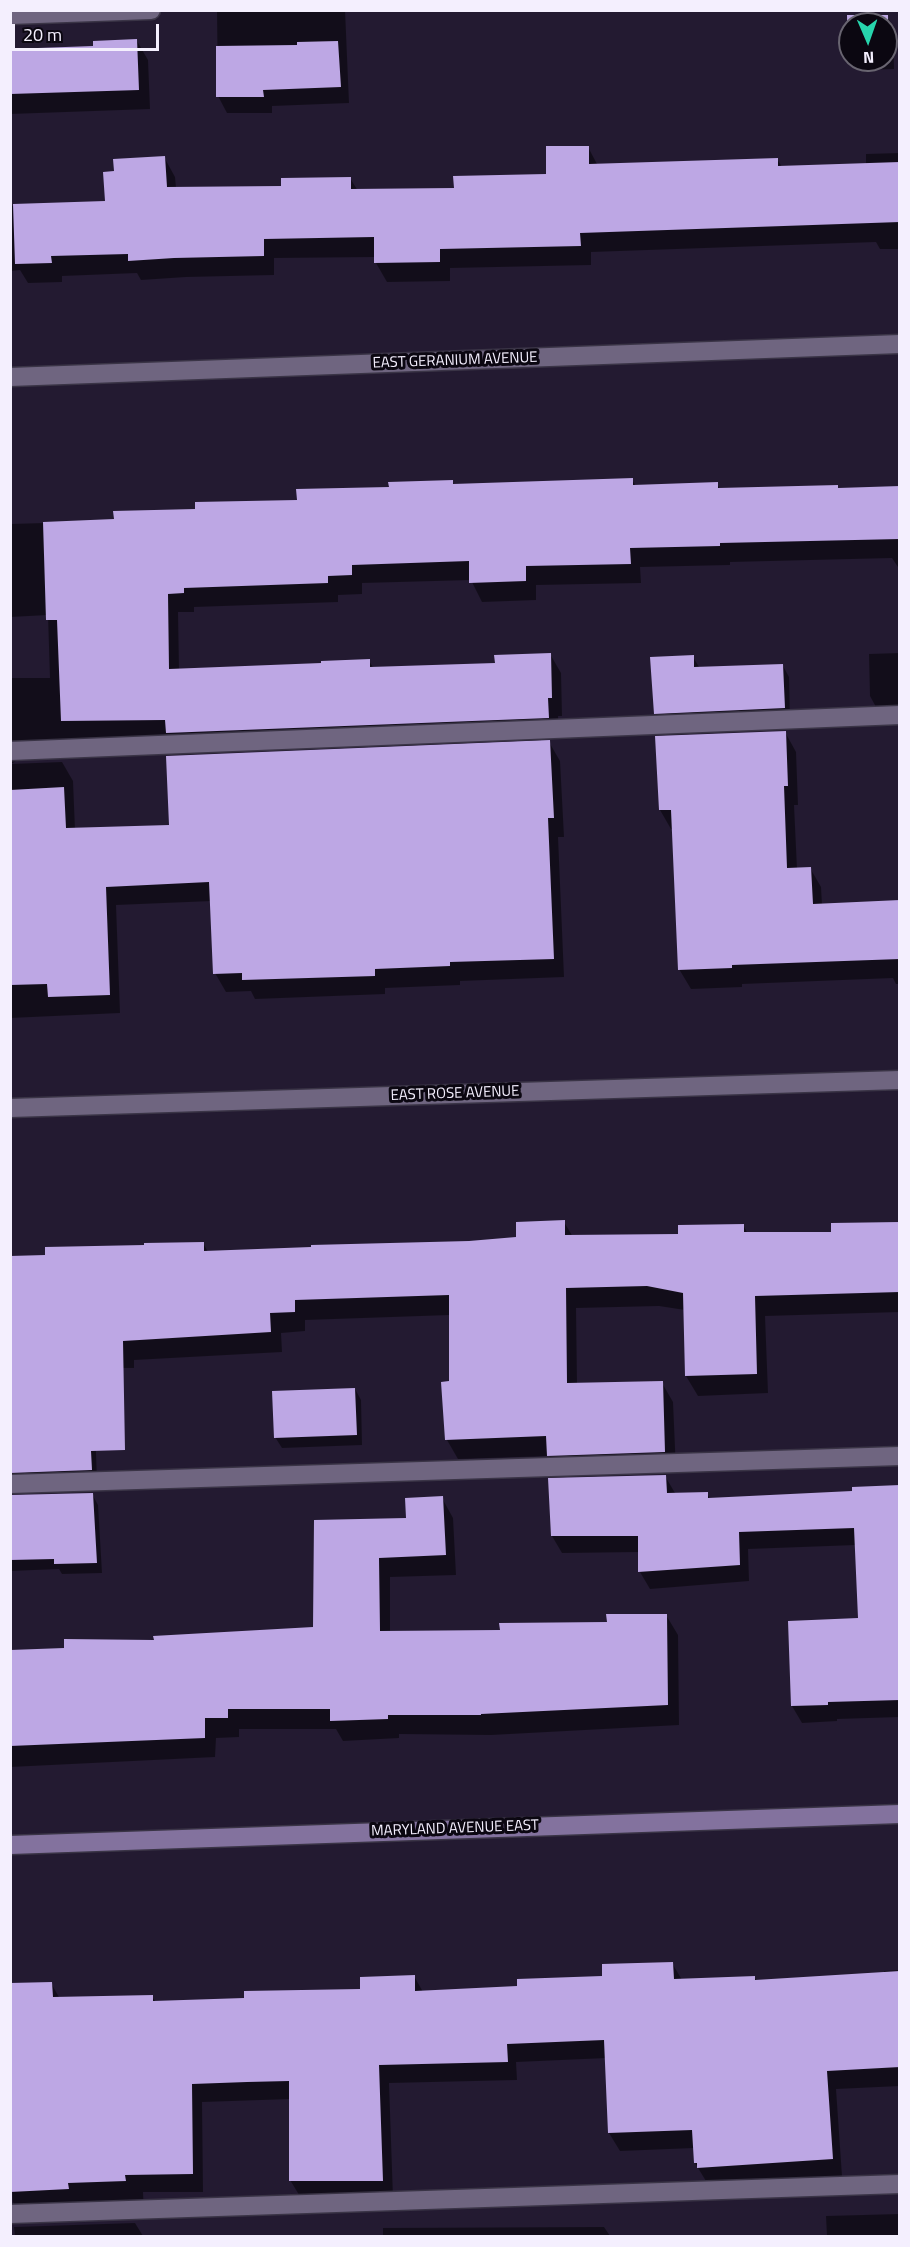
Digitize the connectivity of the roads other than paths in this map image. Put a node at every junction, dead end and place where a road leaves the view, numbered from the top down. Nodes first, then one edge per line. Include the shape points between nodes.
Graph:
1 (151, 10) edge
2 (10, 15) edge
3 (900, 344) edge
4 (10, 377) edge
5 (900, 715) edge
6 (10, 752) edge
7 (900, 1080) edge
8 (10, 1108) edge
9 (900, 1456) edge
10 (10, 1484) edge
11 (900, 1814) edge
12 (10, 1845) edge
13 (900, 2184) edge
14 (10, 2214) edge

1 - 2 street
3 - 4 street, EAST GERANIUM AVENUE
5 - 6 street
7 - 8 street, EAST ROSE AVENUE
9 - 10 street
11 - 12 main road, MARYLAND AVENUE EAST
13 - 14 street

